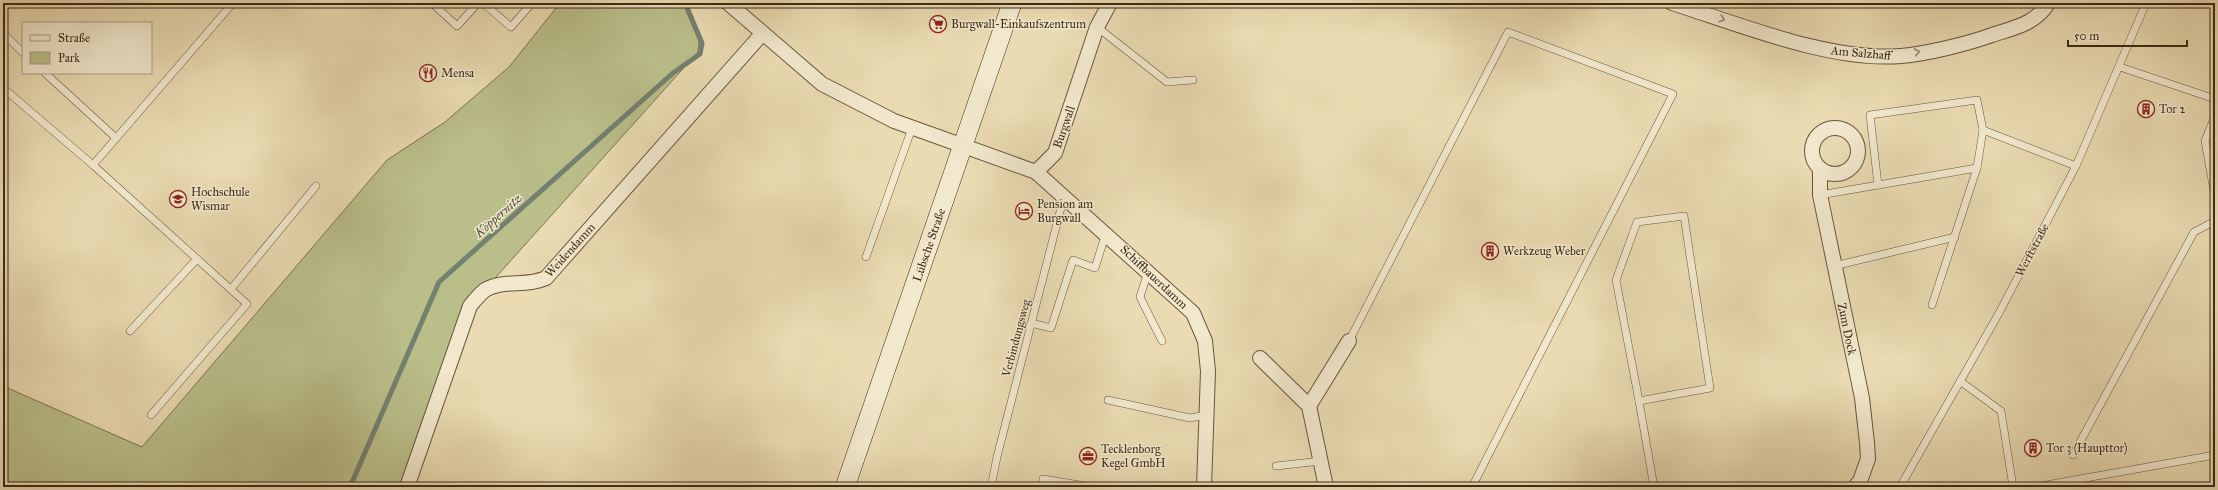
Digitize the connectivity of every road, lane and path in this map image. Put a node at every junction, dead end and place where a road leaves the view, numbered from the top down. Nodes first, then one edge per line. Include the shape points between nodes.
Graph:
1 (233, 3) edge
2 (432, 3) edge
3 (478, 3) edge
4 (483, 3) edge
5 (532, 3) edge
6 (728, 3) edge
7 (1012, 3) edge
8 (1110, 3) edge
9 (1672, 3) edge
10 (2146, 3) edge
11 (2047, 5) edge
12 (1097, 27) junction
13 (3, 33) edge
14 (762, 34) junction
15 (22, 52) edge
16 (2120, 66) junction
17 (46, 74) edge
18 (1193, 80) dead end
19 (3, 88) edge
20 (2215, 99) edge
21 (2215, 116) edge
22 (912, 128) junction
23 (1982, 130) junction
24 (116, 138) junction
25 (963, 145) junction
26 (93, 165) junction
27 (2076, 166) junction
28 (1977, 168) junction
29 (1820, 169) dead end
30 (1036, 172) junction
31 (1878, 185) junction
32 (316, 186) dead end
33 (1064, 195) junction
34 (1820, 195) junction
35 (2215, 197) edge
36 (2215, 221) edge
37 (1106, 233) junction
38 (1954, 237) junction
39 (866, 257) dead end
40 (197, 259) junction
41 (1834, 266) junction
42 (1148, 272) junction
43 (231, 290) junction
44 (1932, 305) dead end
45 (1031, 323) junction
46 (130, 331) dead end
47 (1162, 341) dead end
48 (1349, 341) joint
49 (1260, 358) dead end
50 (1960, 381) junction
51 (1108, 400) dead end
52 (1639, 401) junction
53 (1310, 406) junction
54 (151, 415) dead end
55 (1207, 415) junction
56 (2073, 455) dead end
57 (2215, 455) edge
58 (1321, 461) junction
59 (1276, 466) dead end
60 (1861, 485) edge
61 (407, 487) edge
62 (845, 487) edge
63 (991, 487) edge
64 (1042, 487) edge
65 (1092, 487) edge
66 (1204, 487) edge
67 (1326, 487) edge
68 (1472, 487) edge
69 (1654, 487) edge
70 (1900, 487) edge
71 (2013, 487) edge
72 (2035, 487) edge

1 - 24 lane
2 - 3 lane via 457,26
4 - 5 lane via 511,26
6 - 14 street
7 - 25 street, Lübsche Straße
8 - 12 street, Burgwall
9 -> 11 street, Am Salzhaff via 1819,49 1900,56 1976,40 2032,22
10 - 16 lane, Werftstraße
12 - 18 lane via 1167,82
12 - 30 street, Burgwall via 1055,153
13 - 15 lane
14 - 22 street via 822,84
14 - 61 street, Weidendamm via 546,278 536,282 502,284 485,290 470,306
16 - 20 lane
16 - 27 lane, Werftstraße
17 - 24 lane
19 - 26 lane
21 - 35 lane via 2206,141
22 - 25 street
22 - 39 lane
23 - 27 lane
23 - 28 lane
23 - 31 lane via 1977,100 1870,115
24 - 26 lane
25 - 30 street
25 - 62 street, Lübsche Straße
26 - 40 lane
27 - 50 lane, Werftstraße via 1999,313
28 - 31 lane
28 - 38 lane
29 - 34 street, Zum Dock
30 - 33 street, Schiffbauerdamm
31 - 34 lane
32 - 43 lane
33 - 37 street, Schiffbauerdamm
33 - 45 lane, Verbindungsweg
34 - 41 street, Zum Dock
36 - 56 lane via 2194,232
37 - 42 street, Schiffbauerdamm
37 - 45 lane via 1096,268 1073,260 1051,328
38 - 41 lane
38 - 44 lane
40 - 43 lane
40 - 46 lane
41 - 60 street, Zum Dock via 1862,398 1868,459
42 - 47 lane via 1140,297
42 - 55 street, Schiffbauerdamm via 1193,313 1205,341 1208,371
43 - 54 lane via 247,304
45 - 63 lane, Verbindungsweg via 996,457
48 - 53 street
48 - 68 lane via 1508,32 1673,94
49 - 53 street
50 - 70 lane, Werftstraße
50 - 71 lane via 2001,411
51 - 55 lane via 1190,418
52 - 52 lane via 1616,280 1637,222 1684,216 1710,388
52 - 69 lane
53 - 58 street
55 - 66 street, Schiffbauerdamm
57 - 72 lane
58 - 59 lane
58 - 67 street
64 - 65 lane via 1043,479

